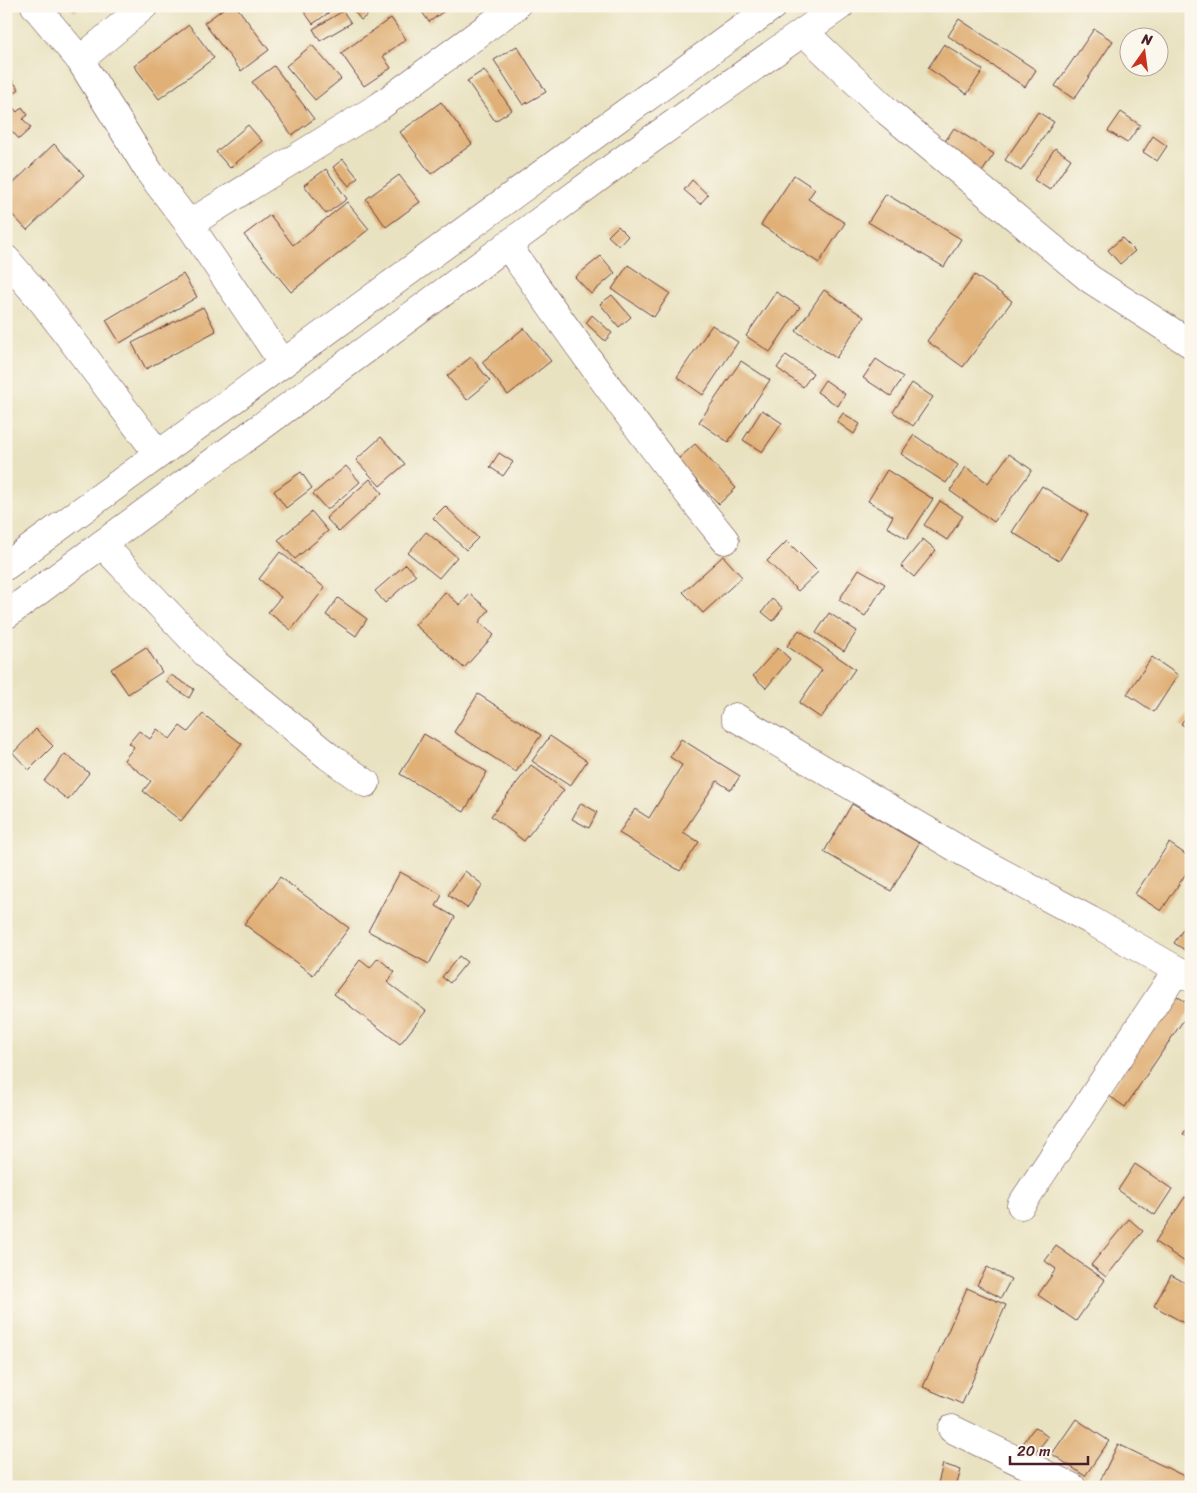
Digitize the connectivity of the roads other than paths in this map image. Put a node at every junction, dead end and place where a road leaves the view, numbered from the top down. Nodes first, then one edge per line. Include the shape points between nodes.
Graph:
1 (36, 6) edge
2 (144, 6) edge
3 (516, 6) edge
4 (773, 6) edge
5 (840, 6) edge
6 (804, 32) junction
7 (80, 60) junction
8 (188, 224) junction
9 (507, 245) junction
10 (6, 259) edge
11 (1191, 344) edge
12 (283, 363) junction
13 (158, 454) junction
14 (726, 540) dead end
15 (102, 544) junction
16 (6, 566) edge
17 (6, 615) edge
18 (735, 717) dead end
19 (366, 783) dead end
20 (1184, 974) edge
21 (1021, 1205) dead end
22 (952, 1429) dead end
23 (1072, 1487) edge

1 - 7 street
2 - 7 street
3 - 8 street via 380,106
4 - 12 street
5 - 6 street
6 - 9 street
6 - 11 street via 888,112 1083,274
7 - 8 street via 150,174
8 - 12 street
9 - 14 street via 624,411
9 - 15 street
10 - 13 street via 43,302
12 - 13 street
13 - 16 street
15 - 17 street
15 - 19 street via 216,664
18 - 20 street via 966,853
20 - 21 street
22 - 23 street

